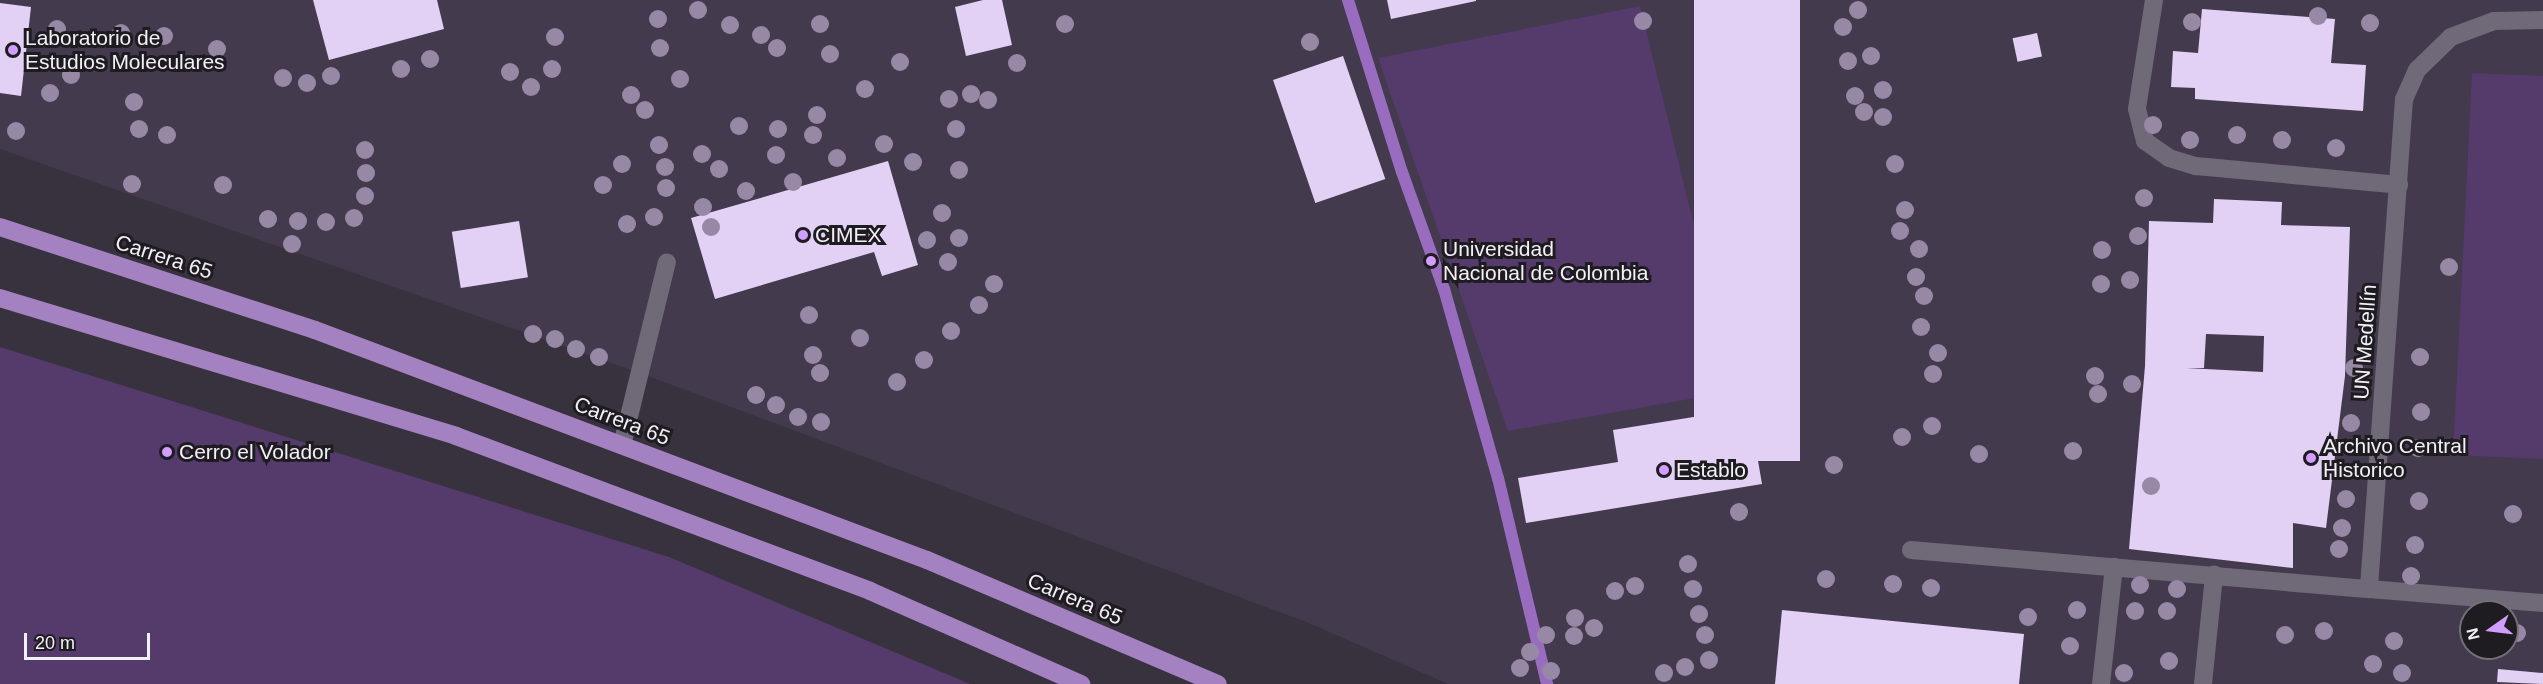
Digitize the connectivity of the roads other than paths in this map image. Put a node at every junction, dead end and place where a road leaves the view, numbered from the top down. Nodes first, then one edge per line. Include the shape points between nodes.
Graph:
1 (2154, 0) edge
2 (2543, 20) edge
3 (2399, 185) junction
4 (0, 227) edge
5 (667, 262) dead end
6 (0, 298) edge
7 (622, 445) junction
8 (1911, 550) dead end
9 (2114, 567) junction
10 (2214, 575) junction
11 (2369, 589) junction
12 (2543, 603) edge
13 (1081, 684) edge
14 (1218, 684) edge
15 (2101, 684) edge
16 (2203, 684) edge

1 - 3 street via 2137,109 2145,141 2169,158 2196,166
2 - 3 street, UN Medellín via 2476,25 2435,49 2417,70 2404,99
3 - 11 street, UN Medellín
4 - 7 main road, Carrera 65 via 315,330
5 - 7 street
6 - 13 main road via 456,436 870,591
7 - 14 main road, Carrera 65 via 927,560
8 - 9 street
9 - 10 street
9 - 15 street
10 - 11 street
10 - 16 street
11 - 12 street

